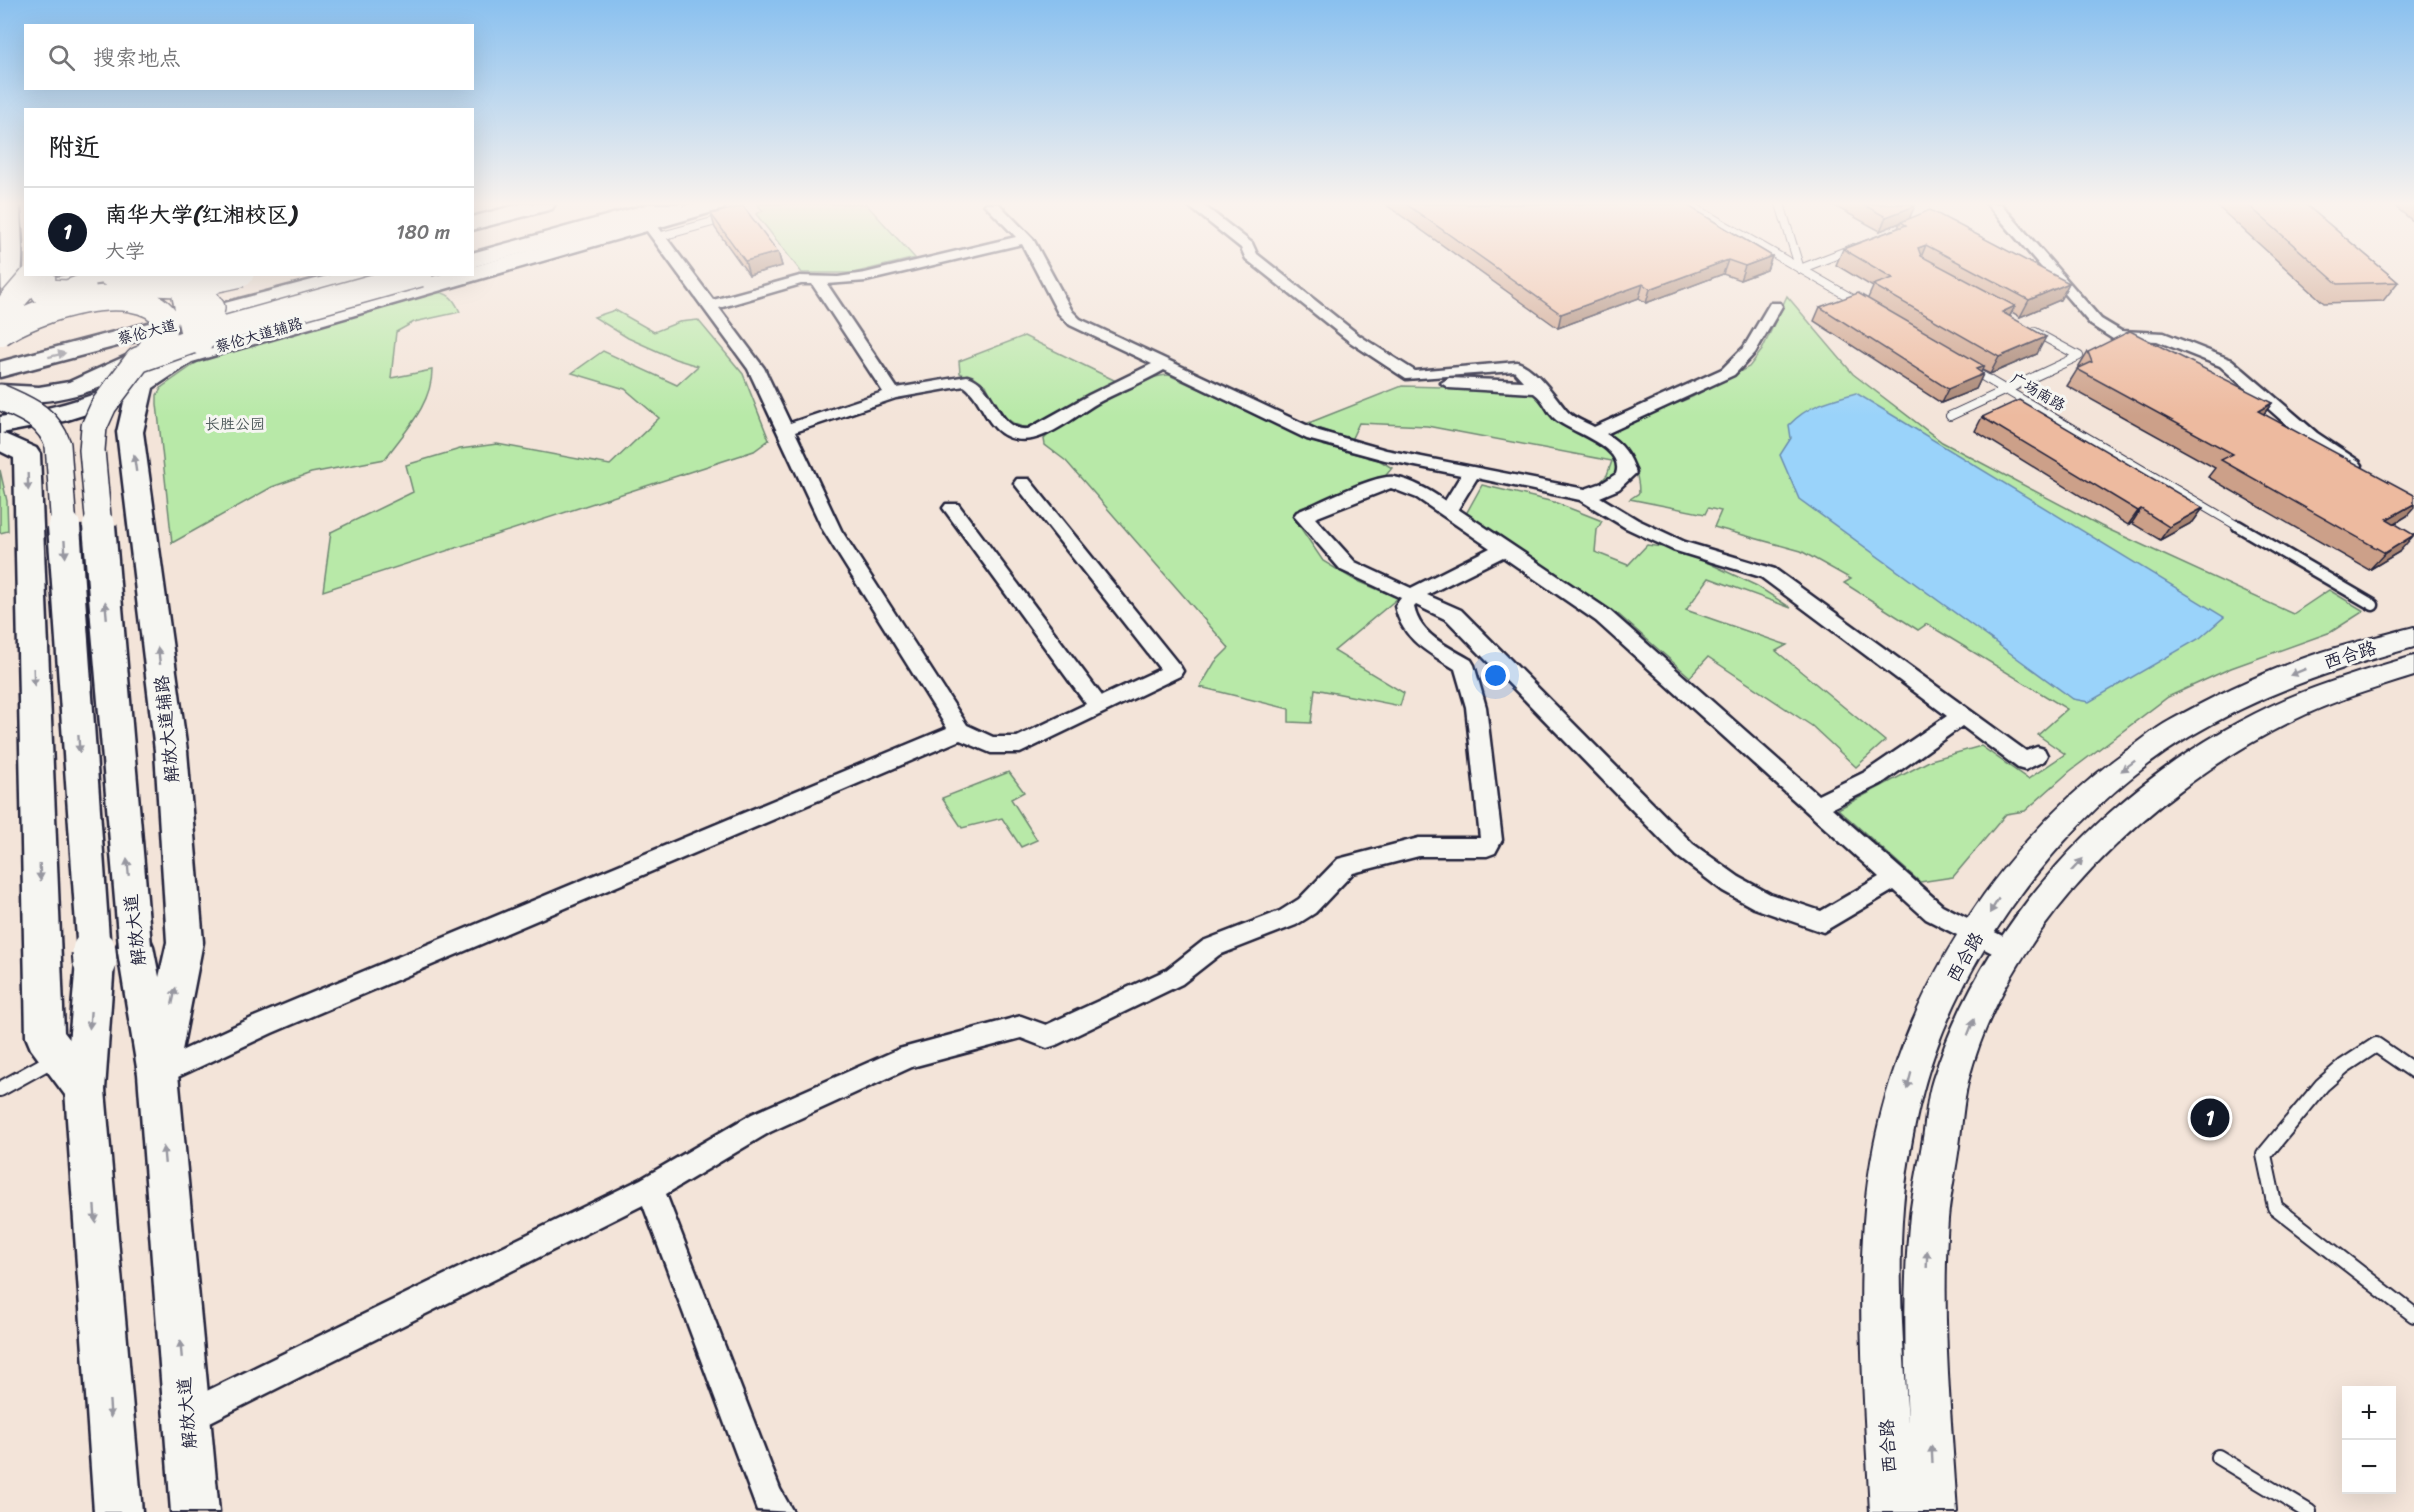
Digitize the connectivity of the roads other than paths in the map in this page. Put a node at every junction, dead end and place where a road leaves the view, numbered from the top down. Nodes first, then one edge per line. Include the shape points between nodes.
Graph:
1 (9, 275) edge
2 (687, 275) edge
3 (875, 275) edge
4 (1045, 275) edge
5 (1274, 275) edge
6 (1810, 275) edge
7 (2055, 275) edge
8 (35, 276) edge
9 (88, 276) edge
10 (103, 276) edge
11 (109, 276) edge
12 (115, 276) edge
13 (165, 276) edge
14 (233, 276) edge
15 (277, 276) edge
16 (355, 276) edge
17 (413, 276) edge
18 (464, 276) edge
19 (186, 279) edge
20 (816, 279) junction
21 (217, 280) junction
22 (147, 302) junction
23 (711, 305) junction
24 (1775, 306) dead end
25 (1866, 307) edge
26 (1, 322) edge
27 (231, 327) junction
28 (2028, 328) edge
29 (193, 349) junction
30 (1164, 364) junction
31 (1966, 366) edge
32 (0, 370) edge
33 (140, 373) junction
34 (2006, 390) junction
35 (894, 394) junction
36 (0, 395) edge
37 (104, 405) junction
38 (0, 413) edge
39 (1950, 416) dead end
40 (0, 426) edge
41 (785, 430) junction
42 (1594, 433) junction
43 (0, 440) edge
44 (58, 445) junction
45 (1473, 472) junction
46 (2365, 474) edge
47 (1023, 483) dead end
48 (1585, 495) junction
49 (952, 508) dead end
50 (1448, 511) junction
51 (1504, 549) junction
52 (1412, 597) junction
53 (2373, 605) dead end
54 (2414, 637) edge
55 (2414, 666) edge
56 (1099, 707) junction
57 (1962, 716) junction
58 (960, 731) junction
59 (2037, 755) dead end
60 (1816, 806) junction
61 (1896, 878) junction
62 (1977, 934) junction
63 (2010, 951) junction
64 (59, 1056) junction
65 (2414, 1071) edge
66 (158, 1074) junction
67 (0, 1089) edge
68 (85, 1090) junction
69 (650, 1188) junction
70 (2414, 1315) edge
71 (187, 1417) junction
72 (2218, 1457) dead end
73 (118, 1512) edge
74 (195, 1512) edge
75 (777, 1512) edge
76 (1892, 1512) edge
77 (1935, 1512) edge
78 (2309, 1512) edge

1 - 26 main road
2 - 23 street
3 - 20 street via 838,281
4 - 30 street via 1075,322
5 - 42 street via 1355,339 1412,376 1539,389 1551,398 1560,415
6 - 25 lane
7 - 46 street via 2096,322 2118,336 2159,336 2226,363 2311,437
8 - 9 main road, bridge via 44,292 52,295 83,287
8 - 26 main road via 29,297
10 - 26 main road via 50,285
11 - 22 main road, bridge via 119,291
12 - 21 main road, bridge via 142,284 185,285
13 - 19 main road
14 - 21 main road, bridge
15 - 26 main road, 蔡伦大道
32 -> 16 main road, 蔡伦大道
17 - 27 main road, bridge
18 - 29 main road, 蔡伦大道辅路
19 - 29 main road, bridge via 212,308 207,331
20 - 23 street
20 - 35 street
21 - 27 main road, bridge via 190,290 185,296 192,328 201,331
22 - 26 main road, bridge via 106,298 66,304
22 - 33 main road, bridge via 162,310 167,322 163,337
23 - 41 street via 756,368
24 - 42 street via 1754,347 1728,372
27 - 33 main road, bridge
27 - 37 main road, bridge via 148,369
28 - 34 lane via 2079,356
29 - 33 main road, 蔡伦大道辅路
30 - 35 street via 1023,436 998,423 983,394 967,381
30 - 45 street via 1313,435 1385,455
31 - 34 lane, 广场南路
33 - 36 main road via 39,394
33 - 37 main road, 解放大道, bridge
33 - 40 main road via 104,402 51,418
66 -> 33 main road, 解放大道辅路 via 186,942 171,751 130,432
34 - 39 lane
34 - 53 lane, 广场南路
35 - 41 street
36 - 44 main road, bridge via 38,414 53,428
66 -> 37 main road, 解放大道, bridge via 135,946 92,450 94,427
38 - 44 main road via 36,424
41 - 58 street via 832,530
42 - 48 street via 1610,442 1624,460 1627,473 1601,492
43 -> 64 main road via 27,454 45,1037
44 -> 68 main road, bridge via 95,962
45 - 48 street
45 - 50 street
47 - 56 street via 1173,671
48 - 57 street via 1632,524 1679,546 1768,573
49 - 56 street
50 - 51 street
50 - 52 street via 1423,494 1392,482 1303,516 1348,566
51 - 52 street via 1422,588
51 - 60 street via 1603,616
52 - 61 street via 1454,615 1685,850 1731,884 1762,901 1823,922
52 - 69 street via 1404,606 1405,620 1416,635 1464,665 1476,707 1491,840 1487,848 1419,847 1346,866 1307,906 1288,918 1210,948 1174,976 1047,1038 1021,1027 908,1057 760,1123
54 -> 62 main road, 西合路 via 2321,663 2255,689 2177,730 2110,779 2047,838 2004,889
63 -> 55 main road, 西合路 via 2078,863 2141,804 2207,754 2282,713
56 - 58 street via 1020,745 991,745
57 - 59 street via 2025,762
57 - 60 street via 1873,778
58 - 66 street via 262,1025
60 - 61 street
61 - 62 street via 1934,912
62 - 63 street
62 -> 76 main road, 西合路 via 1916,1055 1896,1132 1884,1206 1880,1299
77 -> 63 main road, 西合路 via 1925,1319 1929,1218 1951,1080 1983,997
64 - 67 lane
64 - 68 main road
65 - 70 lane via 2376,1045 2322,1084 2264,1155 2275,1207
71 -> 66 main road, 解放大道
68 -> 73 main road
69 - 71 street
69 - 75 street via 768,1499
71 - 74 main road, 解放大道
72 - 78 lane

